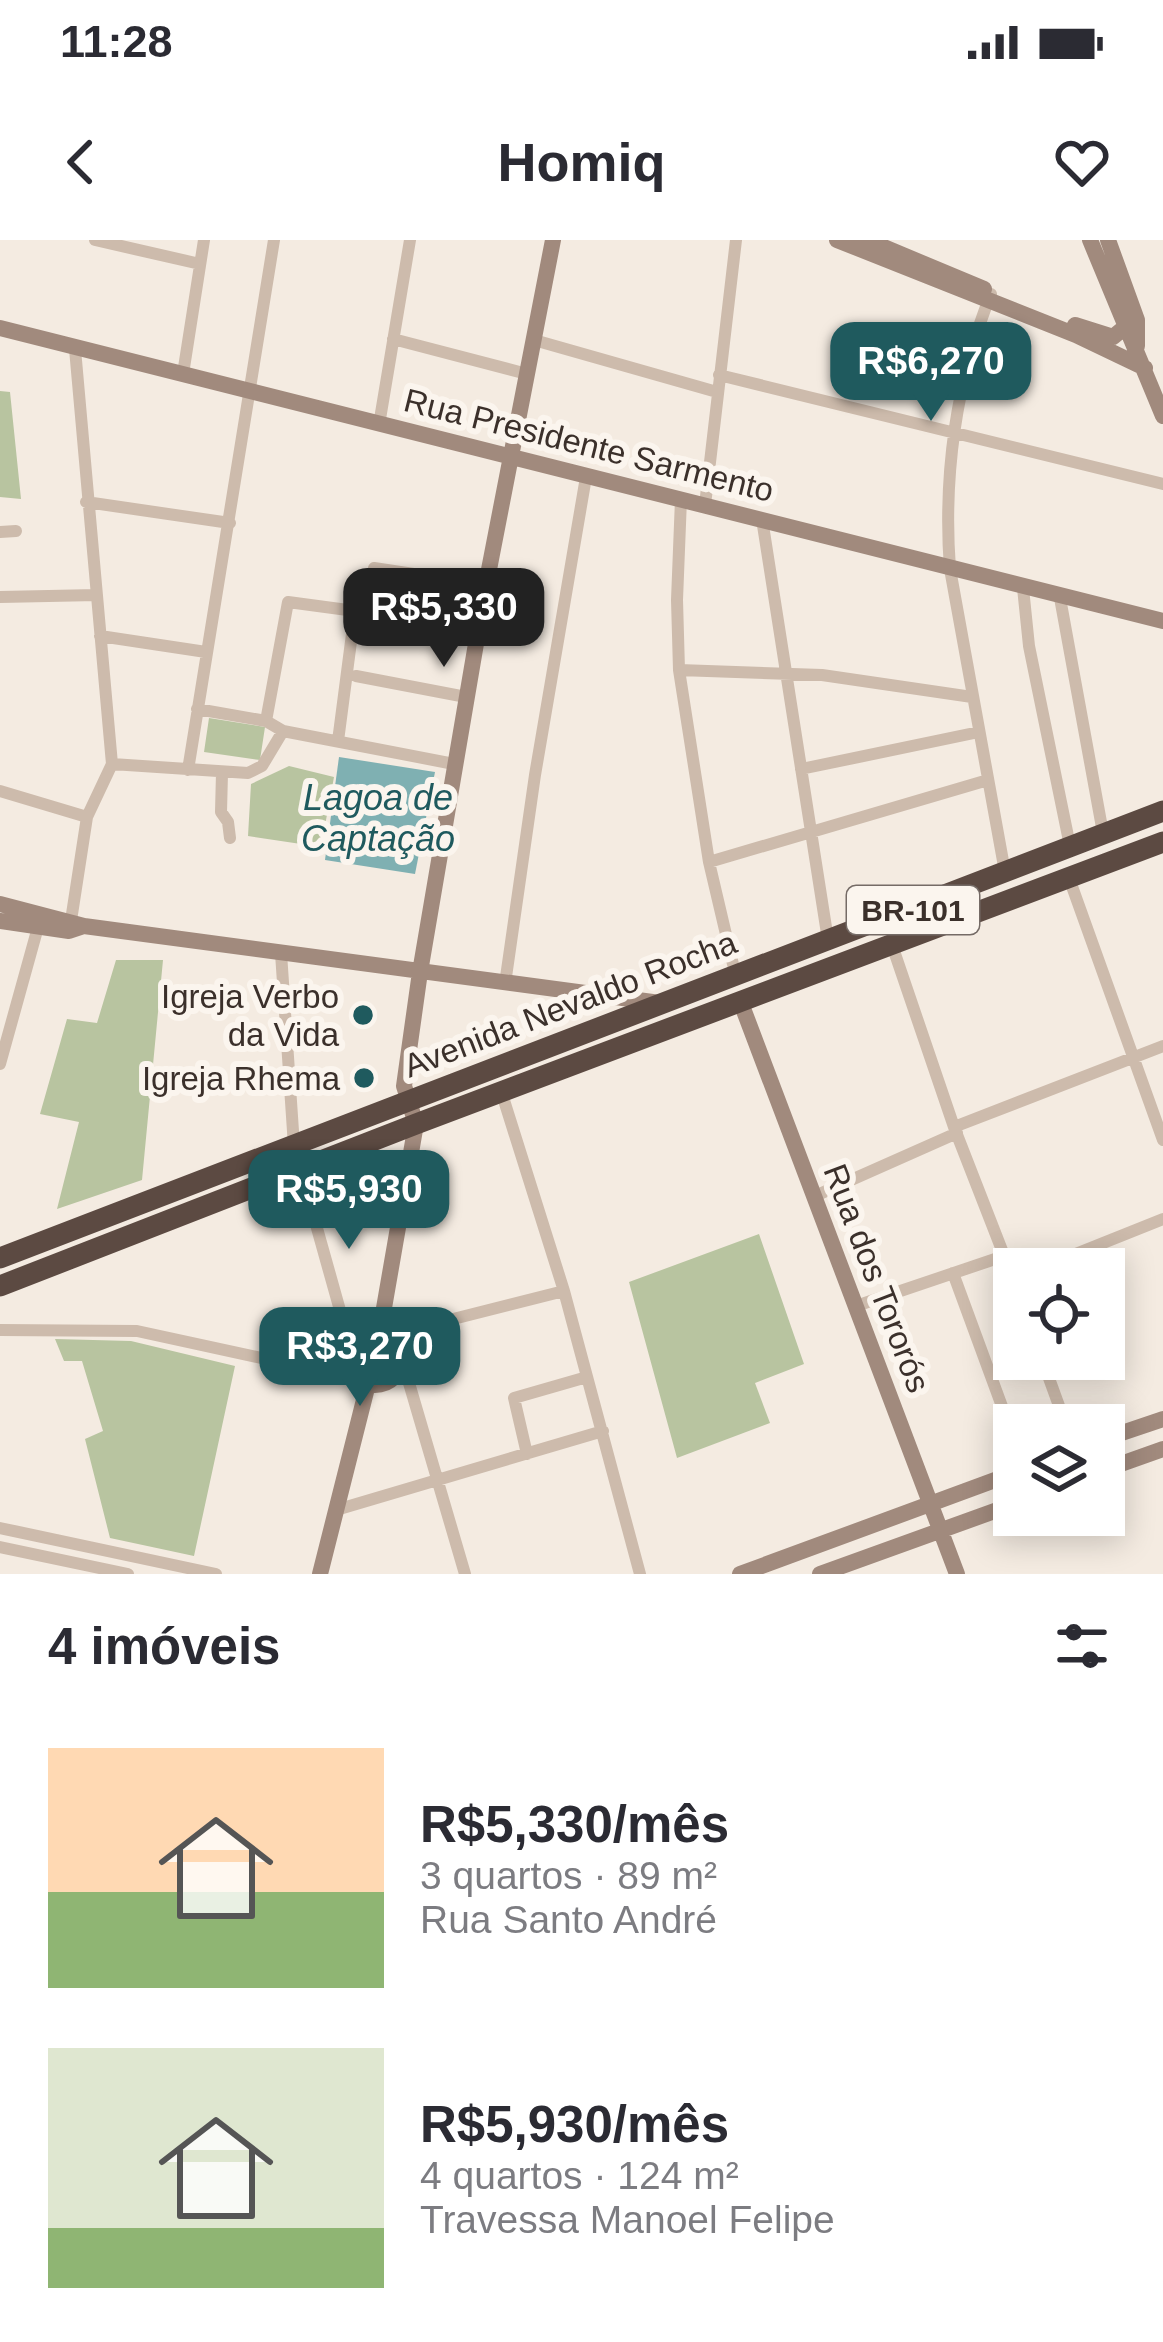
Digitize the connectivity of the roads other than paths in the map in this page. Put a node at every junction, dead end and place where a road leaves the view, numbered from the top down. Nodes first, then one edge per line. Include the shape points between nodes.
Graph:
1 (94, 240) edge
2 (203, 240) edge
3 (274, 240) edge
4 (410, 240) edge
5 (553, 240) edge
6 (736, 240) edge
7 (837, 240) edge
8 (867, 240) edge
9 (1090, 240) edge
10 (1108, 240) edge
11 (200, 264) junction
12 (990, 298) junction
13 (0, 328) edge
14 (1124, 328) junction
15 (392, 339) junction
16 (534, 340) junction
17 (1137, 347) junction
18 (75, 349) junction
19 (1163, 361) edge
20 (1145, 368) junction
21 (183, 374) junction
22 (527, 374) junction
23 (719, 375) junction
24 (250, 392) junction
25 (717, 392) junction
26 (1163, 416) edge
27 (379, 424) junction
28 (954, 433) junction
29 (510, 459) junction
30 (586, 477) junction
31 (1163, 484) edge
32 (681, 499) junction
33 (86, 502) junction
34 (705, 505) junction
35 (762, 518) junction
36 (230, 523) junction
37 (16, 531) dead end
38 (0, 532) edge
39 (374, 568) dead end
40 (950, 568) junction
41 (486, 585) junction
42 (1023, 588) junction
43 (97, 595) junction
44 (0, 597) edge
45 (1060, 598) junction
46 (1163, 621) edge
47 (100, 636) junction
48 (206, 652) junction
49 (680, 670) junction
50 (785, 673) junction
51 (356, 676) dead end
52 (466, 697) junction
53 (972, 697) junction
54 (197, 709) junction
55 (266, 721) junction
56 (283, 731) junction
57 (979, 732) junction
58 (338, 741) junction
59 (112, 764) junction
60 (454, 764) junction
61 (801, 769) junction
62 (188, 770) junction
63 (222, 772) junction
64 (988, 780) junction
65 (0, 790) edge
66 (1163, 811) edge
67 (87, 817) junction
68 (813, 831) junction
69 (1103, 832) junction
70 (230, 838) dead end
71 (1163, 842) edge
72 (1070, 846) junction
73 (710, 862) junction
74 (1005, 872) junction
75 (1069, 878) junction
76 (0, 904) edge
77 (0, 921) edge
78 (75, 926) junction
79 (38, 927) junction
80 (828, 940) junction
81 (892, 946) junction
82 (281, 953) junction
83 (420, 972) junction
84 (736, 977) junction
85 (505, 984) junction
86 (741, 1003) junction
87 (666, 1004) junction
88 (1163, 1046) edge
89 (1132, 1058) junction
90 (0, 1064) edge
91 (502, 1094) junction
92 (406, 1100) junction
93 (416, 1124) junction
94 (956, 1130) junction
95 (1163, 1140) edge
96 (294, 1146) junction
97 (301, 1172) junction
98 (814, 1196) junction
99 (1163, 1219) edge
100 (1001, 1248) edge
101 (1090, 1248) edge
102 (0, 1258) edge
103 (993, 1260) edge
104 (953, 1273) junction
105 (0, 1286) edge
106 (564, 1292) junction
107 (856, 1306) junction
108 (0, 1330) edge
109 (385, 1333) junction
110 (350, 1346) junction
111 (399, 1369) junction
112 (586, 1377) junction
113 (363, 1382) junction
114 (1001, 1404) edge
115 (1163, 1419) edge
116 (603, 1431) junction
117 (1125, 1432) edge
118 (1163, 1449) edge
119 (527, 1454) junction
120 (1125, 1463) edge
121 (438, 1480) junction
122 (993, 1481) edge
123 (932, 1505) junction
124 (336, 1510) junction
125 (993, 1512) edge
126 (0, 1528) edge
127 (941, 1531) junction
128 (0, 1547) edge
129 (82, 1569) edge
130 (128, 1574) edge
131 (216, 1574) edge
132 (320, 1574) edge
133 (465, 1574) edge
134 (640, 1574) edge
135 (740, 1574) edge
136 (820, 1574) edge
137 (957, 1574) edge

1 - 11 street
2 - 11 street
3 - 24 street
4 - 15 street
5 - 16 street
6 - 23 street
7 - 12 street
8 - 12 street
9 - 14 street
10 - 17 street via 1137,320
11 - 21 street
12 - 14 street via 1113,337
12 - 20 street
12 - 28 street via 968,356
13 - 18 street, Rua Presidente Sarmento
14 - 17 street
15 - 22 street
15 - 27 street
16 - 22 street
16 - 25 street
17 - 20 street
18 - 21 street, Rua Presidente Sarmento
18 - 33 street
19 - 20 street
20 - 26 street
21 - 24 street, Rua Presidente Sarmento
22 - 29 street
23 - 25 street
23 - 28 street
24 - 27 street, Rua Presidente Sarmento
24 - 36 street
25 - 34 street
27 - 29 street, Rua Presidente Sarmento
28 - 31 street
28 - 40 street
29 - 30 street, Rua Presidente Sarmento
29 - 41 street
30 - 32 street, Rua Presidente Sarmento
30 - 85 street
32 - 34 street, Rua Presidente Sarmento
32 - 49 street
33 - 36 street
33 - 43 street
34 - 35 street, Rua Presidente Sarmento
35 - 40 street, Rua Presidente Sarmento
35 - 50 street
36 - 48 street
37 - 38 street
39 - 41 street
40 - 42 street, Rua Presidente Sarmento
40 - 53 street
41 - 52 street
42 - 45 street, Rua Presidente Sarmento
42 - 72 street
43 - 44 street
43 - 47 street
45 - 46 street, Rua Presidente Sarmento
45 - 69 street
47 - 48 street
47 - 59 street
48 - 54 street
49 - 50 street
49 - 73 street
50 - 53 street
50 - 61 street
51 - 52 street
52 - 60 street
53 - 57 street
54 - 55 street
54 - 62 street
55 - 56 street
55 - 58 street via 288,602 355,611
56 - 58 street
56 - 63 street via 258,770
57 - 61 street
57 - 64 street
58 - 60 street
59 - 62 street
59 - 67 street
60 - 83 street
61 - 68 street
62 - 63 street
63 - 70 street via 220,812
64 - 68 street
64 - 74 street
65 - 67 street
66 - 69 highway, Avenida Nevaldo Rocha / BR-101
67 - 78 street
68 - 73 street
68 - 80 street
69 - 72 highway, Avenida Nevaldo Rocha / BR-101
71 - 75 highway, Avenida Nevaldo Rocha / BR-101
72 - 74 highway, Avenida Nevaldo Rocha / BR-101
73 - 84 street
74 - 80 highway, Avenida Nevaldo Rocha / BR-101
75 - 81 highway, Avenida Nevaldo Rocha / BR-101
75 - 89 street
76 - 78 street
77 - 79 street
78 - 79 street
78 - 82 street
79 - 90 street
80 - 84 highway, Avenida Nevaldo Rocha / BR-101
81 - 86 highway, Avenida Nevaldo Rocha / BR-101
81 - 94 street
82 - 83 street
82 - 96 street
83 - 85 street
83 - 92 street
84 - 87 highway, Avenida Nevaldo Rocha / BR-101
85 - 87 street
86 - 91 highway, Avenida Nevaldo Rocha / BR-101
86 - 98 street, Rua dos Tororós
87 - 92 highway, Avenida Nevaldo Rocha / BR-101
88 - 89 street
89 - 94 street
89 - 95 street
91 - 93 highway, Avenida Nevaldo Rocha / BR-101
91 - 106 street
92 - 93 street
92 - 96 highway, Avenida Nevaldo Rocha / BR-101
93 - 97 highway, Avenida Nevaldo Rocha / BR-101
93 - 109 street
94 - 98 street
94 - 100 street
96 - 102 highway, Avenida Nevaldo Rocha / BR-101
97 - 105 highway, Avenida Nevaldo Rocha / BR-101
97 - 110 street
98 - 107 street, Rua dos Tororós
99 - 101 street
103 - 104 street
104 - 107 street
104 - 114 street
106 - 109 street
106 - 112 street
107 - 123 street, Rua dos Tororós
108 - 113 street via 137,1331
109 - 110 street via 362,1334
109 - 111 street via 402,1354
110 - 113 street via 348,1364
111 - 113 street via 390,1380
111 - 121 street
112 - 116 street
112 - 119 street via 513,1402
113 - 124 street
115 - 117 street
116 - 119 street
116 - 134 street
118 - 120 street
119 - 121 street
121 - 124 street
121 - 133 street
122 - 123 street
123 - 127 street, Rua dos Tororós
123 - 135 street
124 - 132 street
125 - 127 street
126 - 131 street
127 - 136 street
127 - 137 street, Rua dos Tororós
128 - 129 street
129 - 130 street

